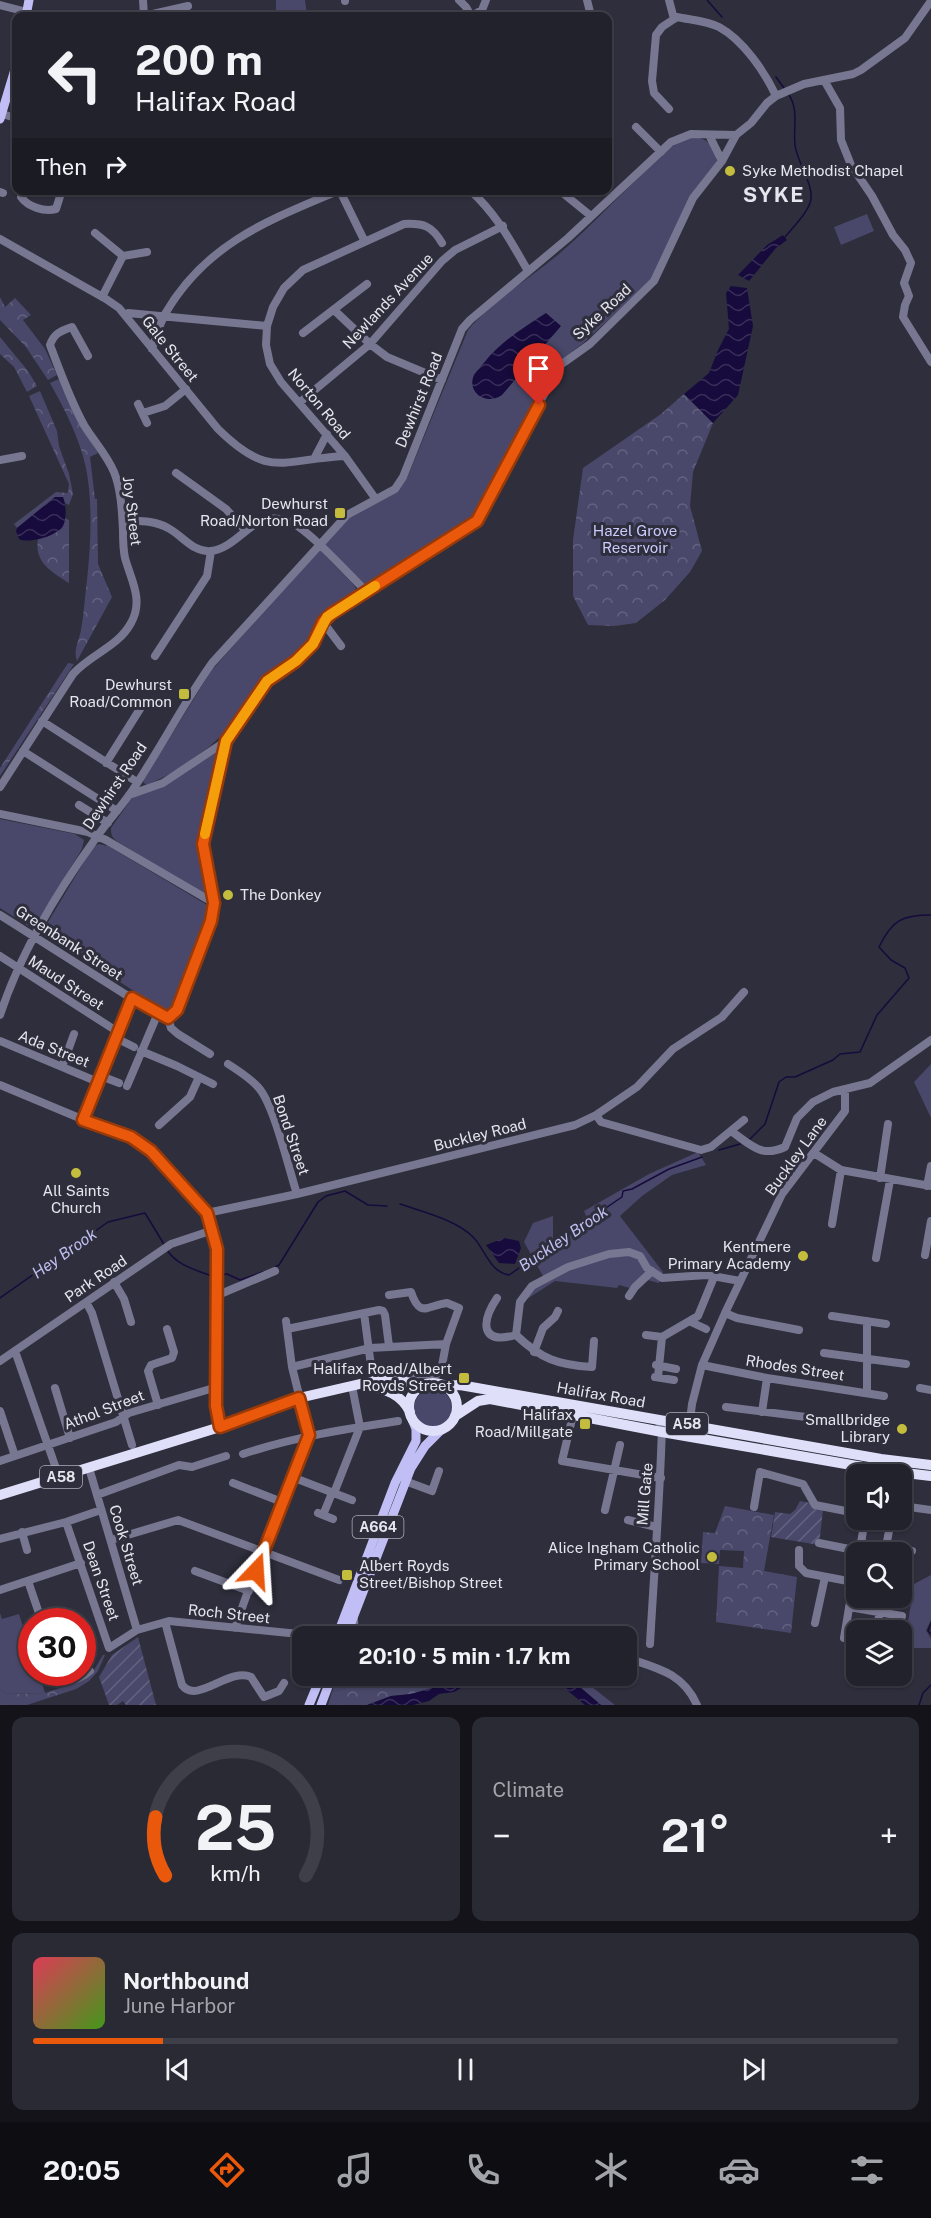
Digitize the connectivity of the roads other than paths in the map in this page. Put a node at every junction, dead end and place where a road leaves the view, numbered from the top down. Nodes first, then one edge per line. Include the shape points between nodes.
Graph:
1 (459, 0) edge
2 (669, 0) edge
3 (931, 1) edge
4 (0, 5) edge
5 (188, 6) dead end
6 (20, 12) edge
7 (162, 12) edge
8 (469, 12) edge
9 (674, 19) junction
10 (12, 79) edge
11 (824, 80) junction
12 (783, 93) junction
13 (669, 109) dead end
14 (1, 116) edge
15 (636, 127) dead end
16 (709, 135) junction
17 (736, 135) junction
18 (661, 152) junction
19 (722, 161) junction
20 (22, 195) edge
21 (60, 195) edge
22 (330, 195) edge
23 (342, 195) edge
24 (475, 195) edge
25 (565, 195) edge
26 (591, 216) junction
27 (503, 226) junction
28 (95, 233) dead end
29 (1, 242) edge
30 (365, 242) junction
31 (442, 243) junction
32 (455, 250) junction
33 (147, 252) dead end
34 (123, 255) junction
35 (441, 261) junction
36 (528, 271) junction
37 (367, 284) dead end
38 (102, 297) junction
39 (334, 310) junction
40 (125, 315) junction
41 (164, 316) junction
42 (267, 326) junction
43 (303, 333) dead end
44 (370, 344) junction
45 (152, 349) junction
46 (88, 356) dead end
47 (931, 362) edge
48 (442, 380) junction
49 (186, 389) junction
50 (299, 403) junction
51 (138, 404) dead end
52 (143, 413) junction
53 (147, 423) dead end
54 (327, 434) junction
55 (22, 456) dead end
56 (345, 456) junction
57 (315, 458) junction
58 (0, 460) edge
59 (176, 473) dead end
60 (375, 498) junction
61 (123, 520) junction
62 (245, 530) junction
63 (319, 545) junction
64 (211, 551) junction
65 (366, 591) junction
66 (323, 622) junction
67 (341, 646) dead end
68 (155, 656) dead end
69 (145, 701) dead end
70 (42, 721) junction
71 (226, 741) junction
72 (23, 751) junction
73 (106, 763) junction
74 (137, 782) junction
75 (0, 787) edge
76 (128, 796) junction
77 (79, 805) dead end
78 (117, 811) junction
79 (0, 814) edge
80 (108, 823) junction
81 (97, 836) junction
82 (214, 903) junction
83 (0, 915) edge
84 (33, 936) junction
85 (0, 956) edge
86 (19, 968) junction
87 (744, 992) dead end
88 (132, 998) junction
89 (158, 1013) junction
90 (0, 1015) edge
91 (168, 1018) junction
92 (74, 1034) dead end
93 (117, 1035) junction
94 (931, 1040) edge
95 (0, 1041) edge
96 (138, 1049) junction
97 (210, 1054) dead end
98 (228, 1064) dead end
99 (62, 1067) junction
100 (199, 1077) junction
101 (100, 1079) junction
102 (213, 1084) dead end
103 (0, 1085) edge
104 (845, 1090) junction
105 (596, 1115) junction
106 (83, 1120) junction
107 (744, 1120) dead end
108 (888, 1124) dead end
109 (159, 1125) dead end
110 (731, 1131) junction
111 (814, 1153) junction
112 (931, 1166) edge
113 (841, 1170) junction
114 (880, 1178) junction
115 (890, 1180) junction
116 (929, 1186) edge
117 (297, 1194) junction
118 (207, 1213) junction
119 (931, 1221) edge
120 (832, 1224) dead end
121 (213, 1230) junction
122 (925, 1255) dead end
123 (876, 1258) dead end
124 (275, 1271) dead end
125 (652, 1272) junction
126 (714, 1277) junction
127 (740, 1281) junction
128 (114, 1282) junction
129 (218, 1295) junction
130 (389, 1295) dead end
131 (629, 1296) dead end
132 (497, 1298) dead end
133 (86, 1302) junction
134 (558, 1311) dead end
135 (364, 1312) junction
136 (725, 1313) junction
137 (832, 1316) dead end
138 (867, 1321) junction
139 (131, 1322) dead end
140 (691, 1322) junction
141 (886, 1324) dead end
142 (167, 1329) dead end
143 (706, 1329) dead end
144 (800, 1330) dead end
145 (516, 1335) junction
146 (646, 1335) dead end
147 (662, 1337) junction
148 (594, 1341) dead end
149 (447, 1344) junction
150 (389, 1346) junction
151 (370, 1348) junction
152 (15, 1351) junction
153 (534, 1352) junction
154 (824, 1353) dead end
155 (867, 1359) junction
156 (0, 1360) edge
157 (906, 1364) dead end
158 (702, 1365) junction
159 (657, 1366) junction
160 (292, 1367) junction
161 (676, 1369) dead end
162 (766, 1378) junction
163 (674, 1380) dead end
164 (373, 1381) junction
165 (404, 1382) junction
166 (356, 1385) junction
167 (423, 1386) junction
168 (444, 1386) junction
169 (217, 1387) junction
170 (54, 1388) dead end
171 (920, 1388) dead end
172 (931, 1390) edge
173 (867, 1394) junction
174 (884, 1396) dead end
175 (299, 1398) junction
176 (158, 1405) junction
177 (726, 1407) dead end
178 (0, 1411) edge
179 (762, 1412) junction
180 (573, 1415) junction
181 (411, 1416) junction
182 (455, 1416) junction
183 (123, 1417) junction
184 (814, 1418) dead end
185 (657, 1420) junction
186 (398, 1421) dead end
187 (689, 1425) junction
188 (220, 1427) junction
189 (360, 1427) junction
190 (441, 1430) junction
191 (662, 1432) junction
192 (309, 1435) junction
193 (694, 1437) junction
194 (70, 1438) junction
195 (49, 1445) junction
196 (132, 1445) dead end
197 (620, 1445) dead end
198 (243, 1454) dead end
199 (15, 1456) junction
200 (226, 1456) dead end
201 (0, 1461) edge
202 (846, 1464) edge
203 (853, 1464) edge
204 (931, 1465) edge
205 (912, 1466) edge
206 (89, 1468) junction
207 (439, 1471) dead end
208 (615, 1471) junction
209 (912, 1474) edge
210 (931, 1476) edge
211 (292, 1477) junction
212 (59, 1478) junction
213 (661, 1478) junction
214 (405, 1481) junction
215 (233, 1483) dead end
216 (333, 1493) junction
217 (0, 1495) edge
218 (97, 1495) junction
219 (352, 1500) dead end
220 (282, 1502) junction
221 (754, 1507) dead end
222 (912, 1507) edge
223 (101, 1510) junction
224 (605, 1510) dead end
225 (931, 1510) edge
226 (846, 1511) edge
227 (333, 1519) dead end
228 (628, 1520) dead end
229 (66, 1522) junction
230 (656, 1527) junction
231 (22, 1532) junction
232 (0, 1539) edge
233 (111, 1540) junction
234 (819, 1543) dead end
235 (846, 1547) edge
236 (27, 1550) dead end
237 (799, 1550) dead end
238 (262, 1551) junction
239 (81, 1563) junction
240 (195, 1571) dead end
241 (825, 1577) junction
242 (339, 1580) dead end
243 (28, 1581) junction
244 (846, 1581) edge
245 (0, 1590) edge
246 (249, 1591) junction
247 (37, 1608) edge
248 (849, 1608) edge
249 (855, 1608) edge
250 (880, 1612) junction
251 (354, 1616) junction
252 (902, 1616) dead end
253 (878, 1620) edge
254 (165, 1623) junction
255 (815, 1623) dead end
256 (341, 1626) edge
257 (350, 1626) edge
258 (354, 1626) edge
259 (236, 1628) junction
260 (137, 1630) junction
261 (292, 1633) edge
262 (844, 1638) dead end
263 (650, 1644) dead end
264 (110, 1648) joint
265 (637, 1661) edge
266 (284, 1683) dead end
267 (317, 1686) edge
268 (328, 1686) edge
269 (310, 1703) edge
270 (321, 1705) edge
271 (697, 1705) edge

1 - 8 street
2 - 9 street
3 - 11 street via 905,38 861,70
4 - 6 street
5 - 7 street
9 - 12 street via 719,27
9 - 13 street via 656,35 652,81 654,93
10 - 14 main road
11 - 12 street
11 - 47 street via 840,108 842,140 851,165 911,263 904,283 909,296 903,317
12 - 17 street via 767,103
15 - 18 street
16 - 17 street, Dewhirst Road
16 - 18 street, Dewhirst Road via 691,134 671,142
16 - 19 street
17 - 19 street, Syke Road
18 - 26 street, Dewhirst Road
19 - 65 street, Syke Road via 693,198 654,281 590,344 559,366 477,521
20 - 21 street via 26,204 48,211 56,209
22 - 41 street via 261,224 209,259
23 - 30 street
24 - 27 street
25 - 26 street
26 - 36 street, Dewhirst Road
27 - 32 street, Newlands Avenue
27 - 36 street
28 - 34 street
29 - 38 street, Gale Street
30 - 31 street, Norton Road via 404,224 420,223 435,232
30 - 42 street, Norton Road via 293,278 273,307
31 - 32 street
31 - 35 street
32 - 35 street, Newlands Avenue
33 - 34 street
34 - 38 street
35 - 44 street, Newlands Avenue
36 - 48 street, Dewhirst Road via 462,329
37 - 39 street
38 - 40 street, Gale Street
39 - 43 street
39 - 44 street
40 - 41 street
40 - 45 street, Gale Street
41 - 42 street
41 - 45 street
42 - 50 street, Norton Road via 270,364
44 - 48 street via 387,357
44 - 50 street, Newlands Avenue
45 - 49 street, Gale Street
46 - 61 street, Joy Street via 72,327 57,333 50,345 83,423 113,470
48 - 60 street, Dewhirst Road via 403,477 395,489
49 - 52 street via 165,406
49 - 57 street, Gale Street via 218,429 249,455 272,463
50 - 54 street, Norton Road
51 - 52 street
52 - 53 street
54 - 56 street, Norton Road
54 - 57 street
55 - 58 street
56 - 57 street, Gale Street
56 - 60 street, Norton Road
59 - 62 street via 226,509
60 - 63 street, Dewhirst Road via 347,515
61 - 64 street via 154,522 196,549
61 - 70 street, Joy Street via 124,555 136,588 136,613 116,643 73,674
62 - 63 street via 265,519 278,518 295,524
62 - 64 street via 229,544
63 - 65 street
63 - 74 street, Dewhirst Road via 212,663
64 - 68 street via 207,576
65 - 66 street, Syke Road
66 - 67 street
66 - 71 street, Syke Road via 313,644 267,681
69 - 73 street
70 - 72 street, Joy Street
70 - 73 street
71 - 76 street via 163,783
71 - 82 street, Syke Road via 203,844
72 - 75 street, Joy Street
72 - 78 street
73 - 74 street
74 - 76 street, Dewhirst Road
76 - 78 street, Dewhirst Road
77 - 80 street
78 - 80 street, Dewhirst Road
79 - 81 street
80 - 81 street, Dewhirst Road
81 - 82 street
81 - 84 street, Dewhirst Road
82 - 91 street, Syke Road via 211,921 177,1010
83 - 84 street, Greenbank Street
84 - 86 street, Dewhirst Road
84 - 88 street, Greenbank Street
85 - 86 street, Maud Street
86 - 90 street, Dewhirst Road
86 - 93 street, Maud Street
87 - 105 street, Buckley Road via 722,1017 673,1049 636,1087
88 - 89 street, Greenbank Street
88 - 93 street
89 - 91 street, Greenbank Street
89 - 96 street
91 - 97 street, Greenbank Street via 171,1028
92 - 99 street
93 - 96 street, Maud Street
93 - 101 street
94 - 104 street via 870,1083
95 - 99 street, Ada Street
96 - 100 street, Maud Street
96 - 101 street, Ada Street via 123,1084
98 - 117 street, Bond Street via 260,1089 268,1104
99 - 101 street, Ada Street
100 - 102 street, Maud Street
100 - 109 street via 190,1097
101 - 106 street
103 - 106 street
104 - 110 street via 813,1102 797,1118 785,1147 772,1153 757,1149
104 - 111 street, Buckley Lane via 845,1111
105 - 110 street via 601,1122 701,1150
105 - 117 street, Buckley Road via 575,1125
106 - 118 street via 131,1137 151,1151
107 - 110 street
108 - 114 street
111 - 113 street
111 - 127 street, Buckley Lane via 782,1194
112 - 116 street
113 - 114 street
113 - 120 street
114 - 115 street
115 - 116 street
115 - 123 street
117 - 118 street, Buckley Road
118 - 121 street
119 - 122 street
121 - 128 street, Park Road via 171,1244
121 - 129 street
124 - 129 street
125 - 126 street via 662,1278
125 - 131 street
125 - 145 street via 640,1257 629,1252 587,1260 547,1276 532,1286 520,1302
126 - 127 street
126 - 140 street via 698,1316
127 - 136 street, Buckley Lane
128 - 133 street, Park Road
128 - 139 street
129 - 169 street
130 - 149 street via 411,1292 422,1308 443,1303 459,1308
132 - 145 street via 489,1312 488,1331 502,1339
133 - 152 street, Park Road
133 - 183 street via 93,1313
134 - 153 street via 543,1328
135 - 150 street via 384,1313
135 - 151 street
135 - 160 street via 286,1325
136 - 144 street
136 - 158 street, Buckley Lane
137 - 138 street
138 - 141 street
138 - 155 street
140 - 143 street
140 - 147 street
142 - 176 street via 172,1358 151,1365 147,1371
145 - 153 street
146 - 147 street
147 - 159 street
148 - 153 street via 592,1367 573,1366
149 - 150 street
149 - 165 street via 441,1371 407,1375
150 - 151 street
151 - 160 street
151 - 164 street
152 - 156 street, Park Road
152 - 195 street
154 - 155 street
155 - 157 street
155 - 173 street
158 - 162 street, Rhodes Street
158 - 187 street, Buckley Lane
159 - 161 street
159 - 163 street via 656,1377
160 - 175 street
162 - 173 street, Rhodes Street
162 - 179 street
164 - 165 highway, A58
164 - 166 highway, A58
165 - 167 highway, A58
166 - 175 highway, A58
166 - 181 highway, A58 via 391,1392 404,1402
166 - 189 street
167 - 168 highway, A58
167 - 181 highway via 411,1398
168 - 182 highway via 456,1401
168 - 185 highway, Halifax Road / A58 via 460,1385
169 - 176 street, Athol Street
169 - 188 street via 216,1415
170 - 194 street
171 - 172 street
173 - 174 street, Rhodes Street
175 - 188 highway, A58
175 - 192 street
176 - 183 street, Athol Street
177 - 179 street
178 - 199 street
179 - 184 street
180 - 182 highway, Halifax Road / A58 via 490,1399 478,1401
180 - 191 highway, Halifax Road / A58
180 - 208 street via 562,1461
181 - 190 highway, A58 via 424,1429
181 - 256 main road, A664 via 416,1442 395,1483
182 - 190 highway, A58
183 - 194 street, Athol Street
183 - 196 street
185 - 187 highway, Halifax Road / A58
185 - 191 street, Mill Gate
186 - 189 street
187 - 193 street
187 - 203 highway, Halifax Road / A58
188 - 206 highway, A58
189 - 192 street
189 - 216 street
190 - 214 main road, A664 via 419,1454
191 - 193 highway, Halifax Road / A58
191 - 213 street, Mill Gate
192 - 198 street
192 - 211 street
193 - 202 highway, Halifax Road / A58
194 - 195 street, Athol Street
195 - 199 street, Athol Street
195 - 212 street
197 - 208 street
199 - 201 street, Athol Street
200 - 218 street via 192,1467 179,1466
204 - 205 highway, Halifax Road / A58
206 - 212 highway, A58
206 - 218 street, Cook Street
207 - 214 street via 432,1491
208 - 213 street
208 - 224 street
209 - 210 highway, Halifax Road / A58
211 - 216 street
211 - 220 street
212 - 217 highway, A58
213 - 230 street, Mill Gate
214 - 251 main road, A664
215 - 220 street
216 - 219 street
216 - 227 street via 321,1514
218 - 223 street, Cook Street
220 - 238 street
221 - 226 street via 760,1472 803,1484 815,1505
222 - 225 street
223 - 229 street
223 - 233 street, Cook Street
228 - 230 street
229 - 231 street
229 - 239 street, Dean Street
230 - 263 street, Mill Gate
231 - 232 street
231 - 236 street
233 - 238 street via 178,1520
233 - 260 street, Cook Street
234 - 235 street
237 - 241 street via 799,1566 806,1573
238 - 242 street
238 - 246 street
239 - 243 street
239 - 264 street, Dean Street
240 - 246 street
241 - 244 street
241 - 255 street
243 - 245 street
243 - 247 street
246 - 259 street
248 - 262 street
249 - 250 street
250 - 252 street
250 - 253 street
251 - 257 main road, A664
251 - 258 street
254 - 259 street, Roch Street
254 - 260 street, Roch Street
254 - 266 street via 182,1685 193,1696 241,1675 251,1677 264,1696 279,1690
259 - 261 street, Roch Street
260 - 264 street, Roch Street
265 - 271 street via 666,1670 682,1683
267 - 269 main road
268 - 270 main road

